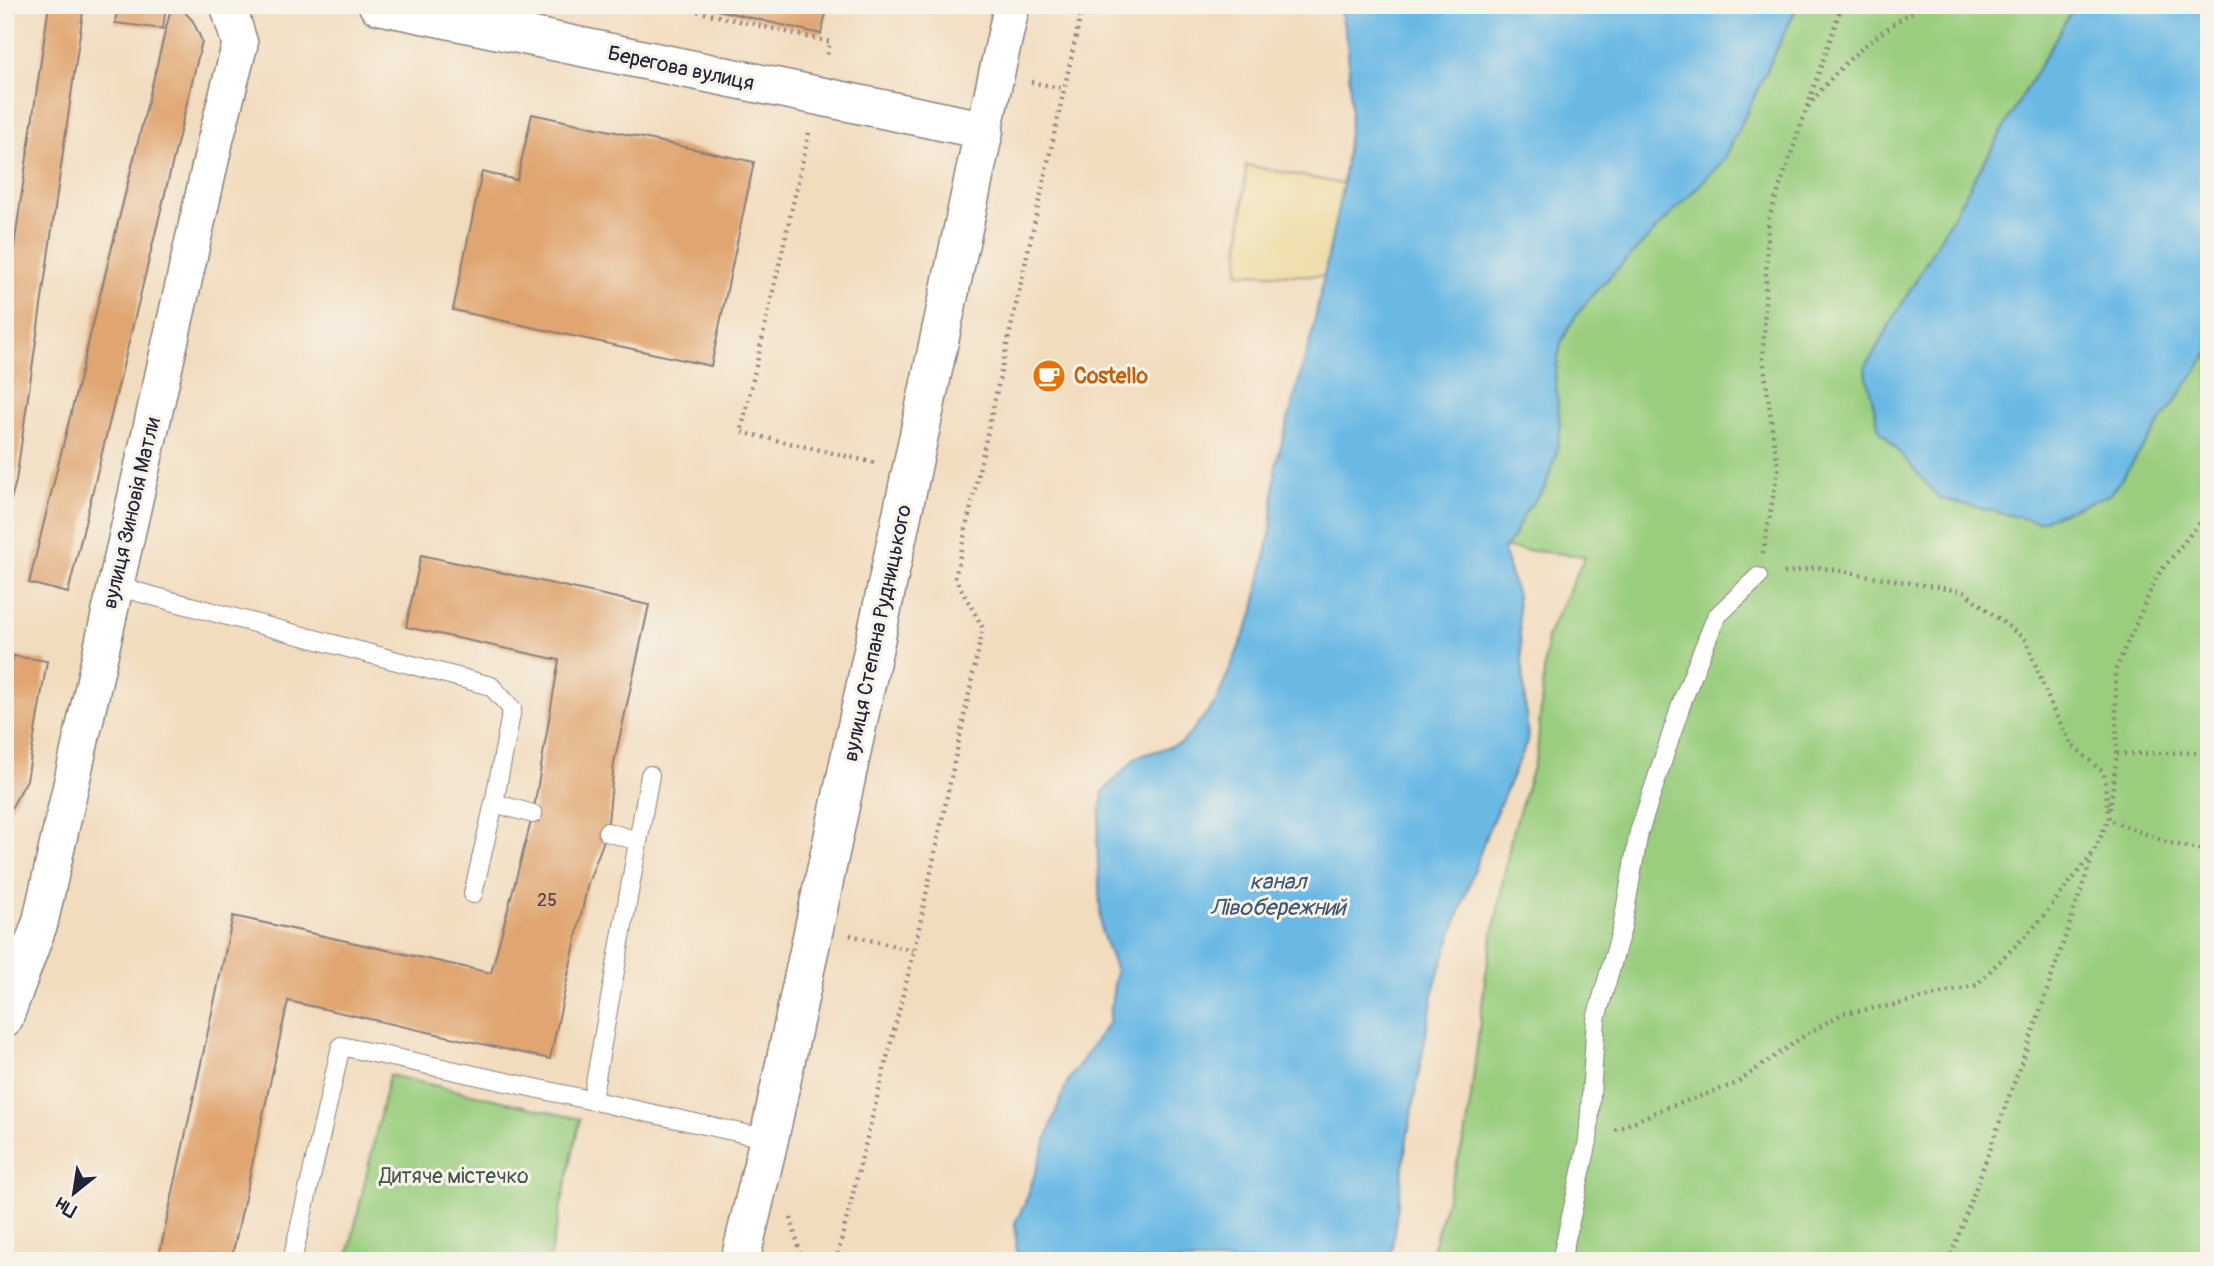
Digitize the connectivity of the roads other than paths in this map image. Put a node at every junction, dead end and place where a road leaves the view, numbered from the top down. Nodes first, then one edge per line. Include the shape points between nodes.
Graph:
1 (228, 5) edge
2 (378, 5) edge
3 (1012, 5) edge
4 (985, 130) junction
5 (1758, 577) road end
6 (115, 586) junction
7 (650, 775) dead end
8 (494, 803) junction
9 (534, 814) dead end
10 (607, 832) dead end
11 (638, 841) junction
12 (473, 894) dead end
13 (5, 1019) edge
14 (592, 1100) junction
15 (769, 1139) junction
16 (292, 1261) edge
17 (740, 1261) edge
18 (1561, 1261) edge

1 - 6 street, вулиця Зиновія Матли via 240,44
2 - 4 street, Берегова вулиця
3 - 4 street, вулиця Степана Рудницького
4 - 15 street, вулиця Степана Рудницького
5 - 18 lane via 1716,617 1639,832 1622,928 1596,1019 1588,1142
6 - 8 lane via 491,685 512,709
6 - 13 street, вулиця Зиновія Матли via 40,923
7 - 11 lane
8 - 9 lane
8 - 12 lane
10 - 11 lane
11 - 14 lane
14 - 15 lane
14 - 16 lane via 341,1046
15 - 17 street, вулиця Степана Рудницького

